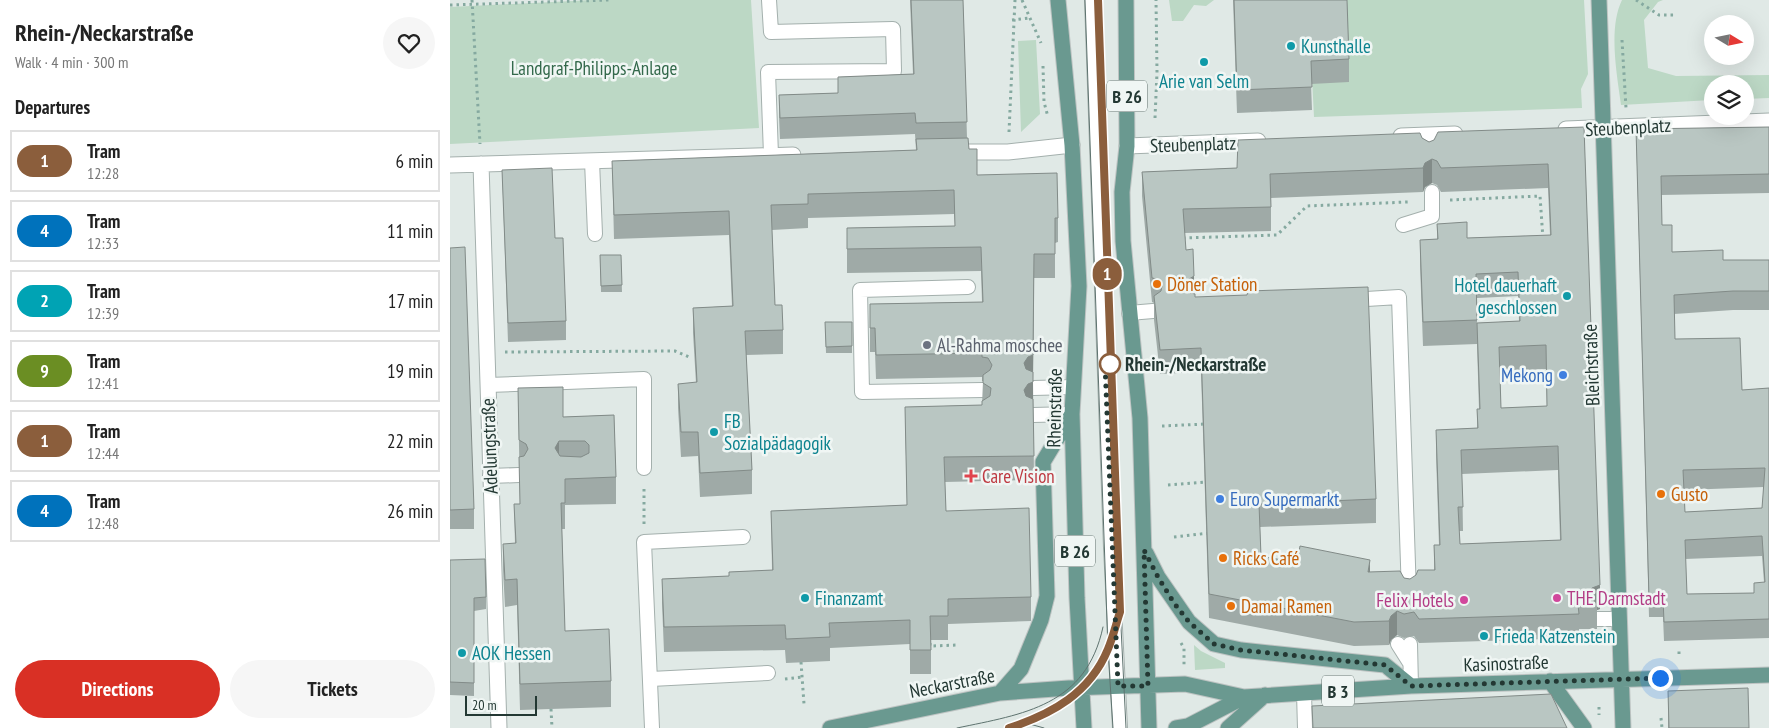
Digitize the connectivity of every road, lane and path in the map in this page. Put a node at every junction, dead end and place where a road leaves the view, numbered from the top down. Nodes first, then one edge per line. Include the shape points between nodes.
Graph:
1 (472, 0) edge
2 (609, 0) edge
3 (769, 0) edge
4 (1014, 0) edge
5 (1022, 0) edge
6 (1058, 0) edge
7 (1092, 0) edge
8 (1126, 0) edge
9 (1156, 0) edge
10 (1598, 0) edge
11 (1636, 0) edge
12 (450, 5) edge
13 (471, 5) junction
14 (1676, 15) dead end
15 (1012, 20) junction
16 (1622, 36) dead end
17 (1155, 118) dead end
18 (1769, 122) edge
19 (1627, 126) junction
20 (479, 127) dead end
21 (1604, 128) junction
22 (1547, 130) edge
23 (1467, 133) edge
24 (1388, 136) edge
25 (1268, 141) edge
26 (1072, 145) junction
27 (1127, 146) junction
28 (1008, 152) junction
29 (939, 153) edge
30 (770, 155) junction
31 (810, 155) edge
32 (592, 160) junction
33 (481, 164) junction
34 (450, 165) edge
35 (1432, 196) junction
36 (1403, 225) dead end
37 (595, 234) dead end
38 (1183, 238) edge
39 (1543, 244) edge
40 (968, 287) dead end
41 (1340, 300) edge
42 (1153, 311) edge
43 (1129, 313) junction
44 (487, 352) junction
45 (689, 357) dead end
46 (488, 385) junction
47 (1073, 387) junction
48 (1033, 388) edge
49 (983, 390) edge
50 (1072, 414) junction
51 (1033, 415) edge
52 (1205, 415) edge
53 (1206, 424) junction
54 (1162, 426) dead end
55 (1206, 434) edge
56 (644, 468) joint
57 (1208, 472) edge
58 (519, 475) edge
59 (490, 476) junction
60 (1208, 482) junction
61 (1168, 485) dead end
62 (1208, 491) edge
63 (1209, 524) edge
64 (1210, 533) junction
65 (743, 537) dead end
66 (1174, 537) dead end
67 (644, 542) junction
68 (1210, 542) edge
69 (1144, 550) junction
70 (493, 562) junction
71 (476, 563) edge
72 (1409, 594) edge
73 (1597, 619) dead end
74 (1619, 619) junction
75 (929, 640) edge
76 (1180, 641) dead end
77 (1404, 644) dead end
78 (959, 645) dead end
79 (1679, 648) dead end
80 (1679, 654) dead end
81 (801, 662) edge
82 (1185, 670) dead end
83 (768, 673) dead end
84 (1769, 675) edge
85 (651, 679) junction
86 (1621, 679) junction
87 (1550, 681) junction
88 (1118, 686) junction
89 (1148, 686) junction
90 (1411, 686) junction
91 (1082, 688) junction
92 (1000, 693) junction
93 (1304, 693) junction
94 (1265, 695) junction
95 (1244, 696) junction
96 (804, 704) dead end
97 (551, 709) dead end
98 (1661, 718) dead end
99 (499, 728) edge
100 (552, 728) edge
101 (652, 728) edge
102 (830, 728) edge
103 (1084, 728) edge
104 (1120, 728) edge
105 (1149, 728) edge
106 (1176, 728) edge
107 (1228, 728) edge
108 (1305, 728) edge
109 (1584, 728) edge
110 (1623, 728) edge
111 (1662, 728) edge

1 - 13 path
2 - 13 path
3 - 30 lane via 771,32 893,29 894,71 768,72
4 - 15 path
5 - 15 path via 1030,18
6 - 26 main road, Rheinstraße / B 26
7 - 88 lane
8 - 27 main road, B 26
9 - 17 path
10 - 21 main road, Bleichstraße
11 - 14 path via 1659,15
12 - 13 path
13 - 20 path
15 - 28 path
16 - 19 path
18 - 19 street, Steubenplatz
19 - 21 street, Steubenplatz
21 - 22 street, Steubenplatz
21 - 74 main road, Bleichstraße
23 - 24 street via 1428,142
25 - 27 street, Steubenplatz
26 - 28 street
26 - 47 main road, Rheinstraße / B 26 via 1079,286
27 - 43 main road, B 26 via 1122,192
28 - 29 street
30 - 31 street
30 - 32 street
32 - 33 street
32 - 37 lane
33 - 34 street
33 - 44 street, Adelungstraße
35 - 36 lane via 1432,216
35 - 38 path via 1307,206 1277,234
35 - 39 path via 1540,196
40 - 49 lane via 860,290 862,392
41 - 72 lane via 1399,297
42 - 43 lane
43 - 69 main road, B 26 via 1140,418
44 - 45 path via 675,351
44 - 46 street, Adelungstraße
46 - 56 lane via 644,379
46 - 59 street, Adelungstraße
47 - 48 lane
47 - 50 main road, Rheinstraße / B 26
50 - 51 lane
50 - 91 main road, Rheinstraße / B 26
50 - 92 main road via 1044,462 1047,596 1041,620 1020,669
52 - 53 path
53 - 54 path
53 - 55 path
56 - 67 path
57 - 60 path
58 - 59 lane
59 - 70 street, Adelungstraße
60 - 61 path
60 - 62 path
63 - 64 path
64 - 66 path
64 - 68 path
65 - 67 lane
67 - 85 lane
69 - 89 main road, B 26
69 - 90 main road via 1174,603 1189,622 1214,644 1241,650 1385,665
70 - 71 lane
70 - 99 street, Adelungstraße
73 - 74 lane
74 - 86 main road, Bleichstraße
75 - 78 path via 930,646
76 - 82 path via 1184,648
77 - 90 lane via 1410,663
79 - 80 path
81 - 96 path
83 - 85 lane
84 - 86 main road, Kasinostraße / B 3
85 - 101 lane
86 - 87 main road, Kasinostraße / B 3
86 - 110 main road, Bleichstraße
87 - 90 main road, Kasinostraße / B 3
87 - 109 main road
88 - 89 main road, B 3
88 - 91 main road, B 3
88 - 104 lane
89 - 95 main road, Kasinostraße / B 3 via 1186,684
89 - 105 main road
90 - 93 main road, Kasinostraße / B 3
91 - 92 main road, Neckarstraße / B 3
91 - 103 main road, Rheinstraße / B 26
92 - 102 main road, Neckarstraße / B 3
93 - 94 main road, Kasinostraße / B 3
93 - 108 lane
94 - 95 main road, Kasinostraße / B 3
94 - 107 main road
95 - 106 main road, Kasinostraße / B 3 via 1188,726
97 - 100 path
98 - 111 path

